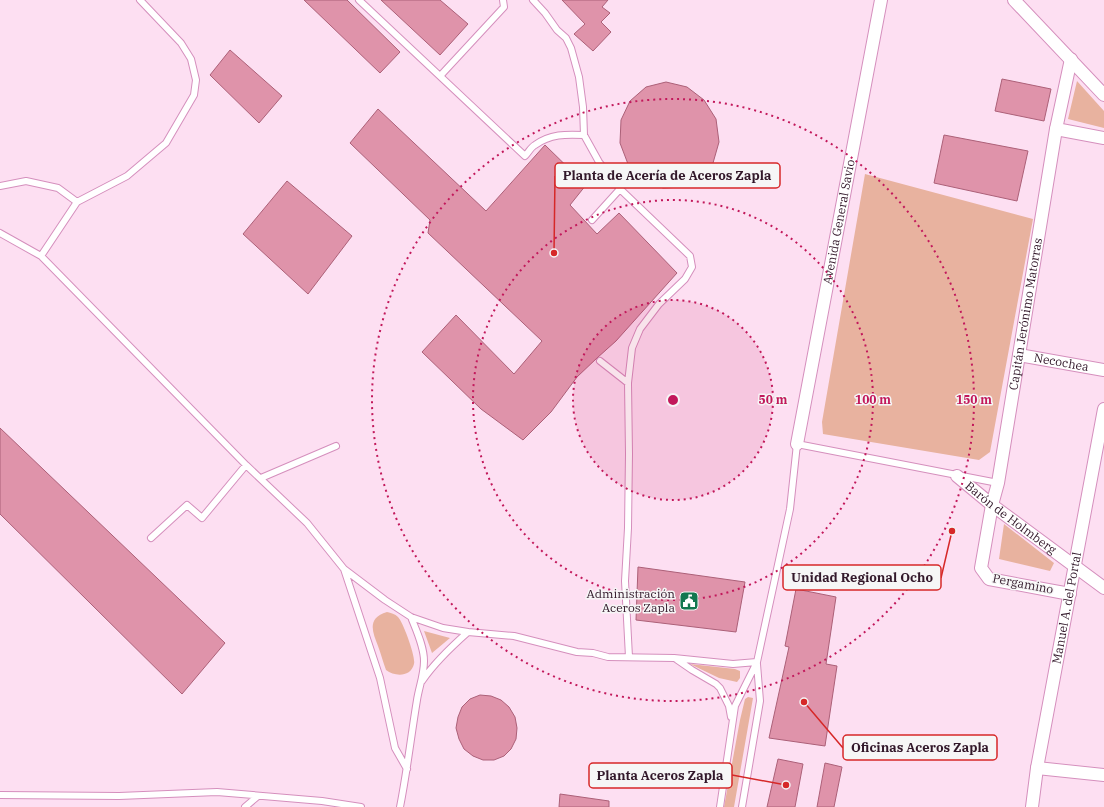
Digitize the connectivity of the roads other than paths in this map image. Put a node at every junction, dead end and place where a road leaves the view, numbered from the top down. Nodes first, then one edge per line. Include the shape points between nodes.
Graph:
1 (140, 0) edge
2 (359, 0) edge
3 (503, 0) edge
4 (533, 0) edge
5 (881, 0) edge
6 (1014, 0) edge
7 (1071, 59) junction
8 (440, 75) junction
9 (1104, 95) edge
10 (1056, 129) junction
11 (584, 135) junction
12 (1104, 138) edge
13 (0, 186) edge
14 (620, 188) junction
15 (77, 202) junction
16 (592, 220) dead end
17 (0, 233) edge
18 (41, 256) junction
19 (1019, 355) junction
20 (600, 361) dead end
21 (1103, 366) edge
22 (628, 382) junction
23 (1104, 409) edge
24 (797, 444) junction
25 (336, 446) dead end
26 (246, 465) junction
27 (957, 476) junction
28 (261, 478) junction
29 (998, 483) junction
30 (992, 504) junction
31 (151, 538) dead end
32 (981, 568) joint
33 (1075, 568) junction
34 (344, 569) junction
35 (1104, 588) edge
36 (1070, 594) junction
37 (411, 617) junction
38 (468, 632) junction
39 (629, 657) junction
40 (674, 658) junction
41 (757, 662) junction
42 (422, 681) junction
43 (733, 721) junction
44 (1037, 768) junction
45 (407, 769) junction
46 (1104, 775) edge
47 (0, 795) edge
48 (258, 796) junction
49 (245, 807) edge
50 (361, 807) edge
51 (400, 807) edge
52 (720, 807) edge
53 (742, 807) edge
54 (1032, 807) edge

1 - 15 lane via 181,42 191,59 196,80 194,95 166,143 127,176
2 - 8 lane
3 - 8 lane via 504,7
4 - 11 lane via 556,30 566,38 571,48 579,77
5 - 24 street, Avenida General Savio
6 - 7 street
7 - 9 street
7 - 10 street, Capitán Jerónimo Matorras
8 - 11 lane via 525,156 535,145 553,136
10 - 12 street
10 - 19 street, Capitán Jerónimo Matorras
11 - 14 lane via 599,162
13 - 15 lane via 26,181 58,188
14 - 16 lane
14 - 22 lane via 690,256 692,267 685,279 659,304 640,329 632,348
15 - 18 lane
17 - 18 lane
18 - 26 lane
19 - 21 street, Necochea
19 - 29 street, Capitán Jerónimo Matorras
20 - 22 lane
22 - 39 lane via 629,461 625,582
23 - 33 street, Manuel A. del Portal
24 - 27 lane
24 - 41 lane via 790,509
25 - 28 lane
26 - 28 lane
26 - 31 lane via 202,518 187,505
27 - 29 lane
27 - 30 street, Barón de Holmberg
28 - 34 lane via 307,523
29 - 30 street, Capitán Jerónimo Matorras
30 - 32 street, Capitán Jerónimo Matorras
30 - 33 street, Barón de Holmberg
32 - 36 street, Pergamino via 989,579
33 - 35 street, Barón de Holmberg
33 - 36 street, Manuel A. del Portal
34 - 37 lane
34 - 45 lane via 380,678 395,748
36 - 44 street, Manuel A. del Portal
37 - 38 lane via 443,628
37 - 42 lane via 420,639 424,660
38 - 39 lane via 514,636 608,657
38 - 42 lane via 442,655
39 - 40 lane
40 - 41 lane via 734,664
40 - 43 lane via 720,688
41 - 43 lane via 738,697
41 - 53 lane via 760,701
42 - 45 lane
43 - 52 lane
44 - 46 street
44 - 54 street, Manuel A. del Portal
45 - 51 lane
47 - 48 lane via 119,796 217,792
48 - 49 lane
48 - 50 lane

